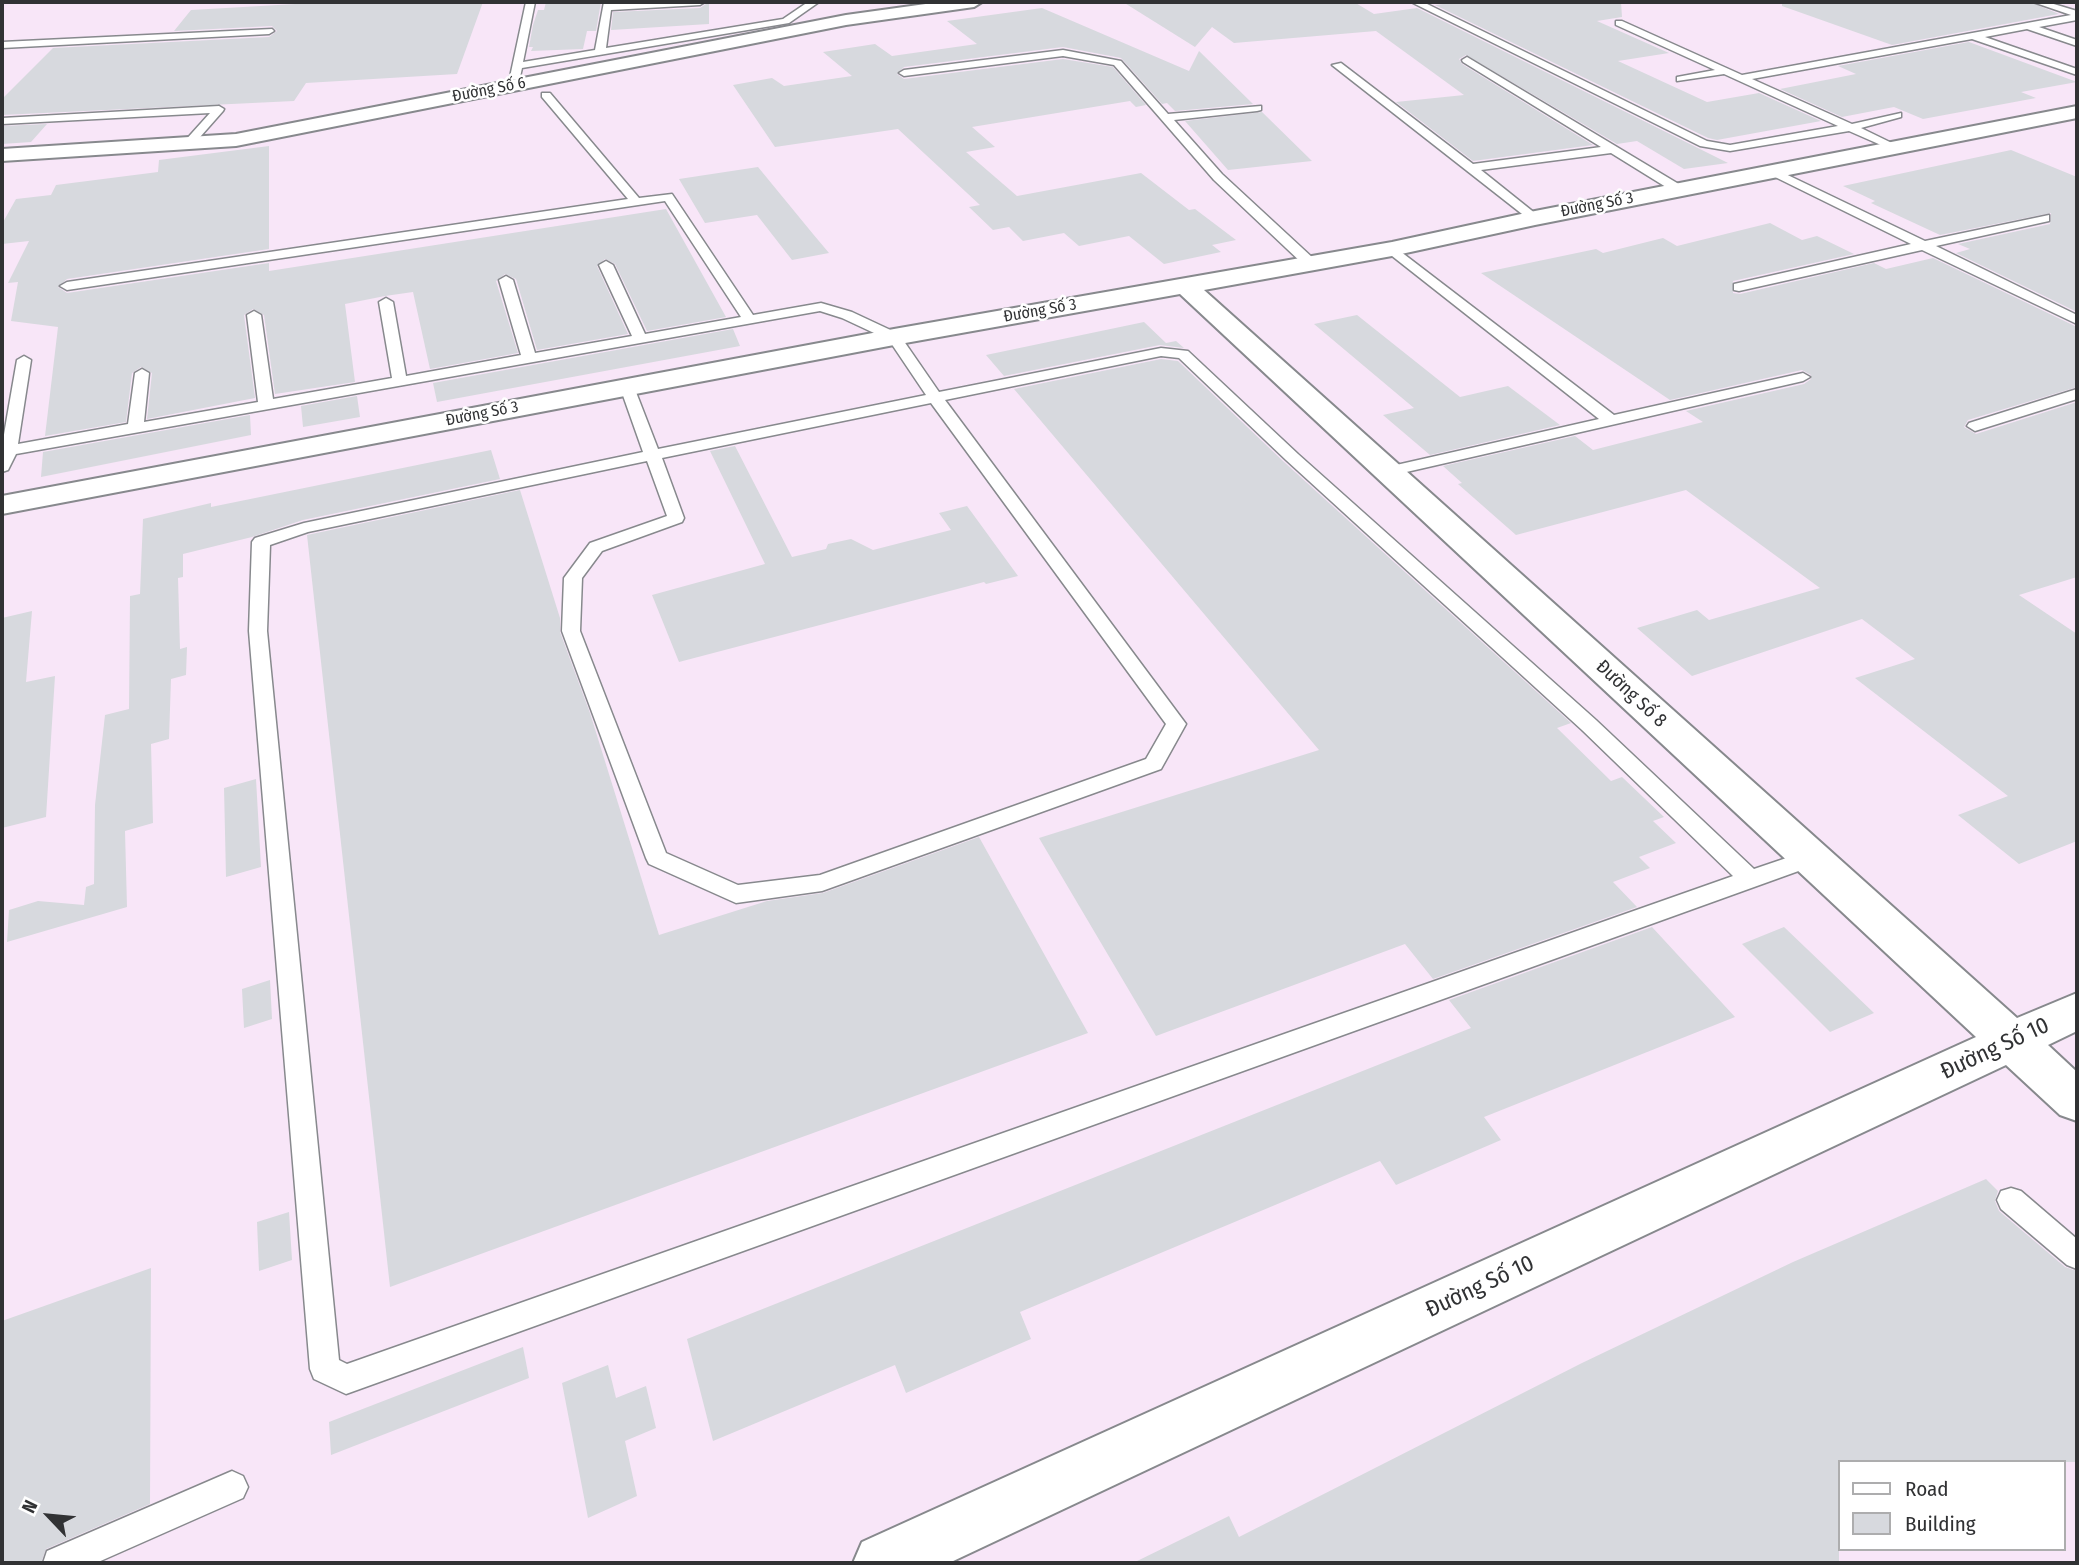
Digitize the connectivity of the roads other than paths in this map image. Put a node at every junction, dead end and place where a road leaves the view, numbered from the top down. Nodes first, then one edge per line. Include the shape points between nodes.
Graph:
1 (530, 2) edge
2 (700, 2) edge
3 (814, 2) edge
4 (974, 2) edge
5 (1416, 2) edge
6 (2038, 2) edge
7 (608, 4) edge
8 (844, 11) edge
9 (2077, 16) edge
10 (1619, 23) dead end
11 (2028, 26) junction
12 (269, 31) dead end
13 (2003, 31) junction
14 (1974, 36) junction
15 (2028, 40) dead end
16 (2077, 43) edge
17 (2, 45) edge
18 (600, 52) junction
19 (1467, 60) dead end
20 (1337, 65) dead end
21 (517, 66) junction
22 (1727, 71) junction
23 (2077, 72) edge
24 (904, 73) dead end
25 (1742, 78) junction
26 (1681, 79) dead end
27 (513, 86) junction
28 (546, 95) dead end
29 (1257, 108) dead end
30 (2077, 112) edge
31 (1897, 115) dead end
32 (1166, 118) junction
33 (2, 121) edge
34 (1852, 127) junction
35 (189, 143) junction
36 (1894, 147) junction
37 (1612, 149) junction
38 (2, 155) edge
39 (1471, 168) junction
40 (1771, 171) junction
41 (1678, 189) junction
42 (635, 200) junction
43 (1535, 218) junction
44 (2045, 218) dead end
45 (1926, 246) junction
46 (1392, 249) junction
47 (1309, 262) junction
48 (606, 265) dead end
49 (506, 279) dead end
50 (67, 286) dead end
51 (1186, 286) junction
52 (1739, 287) dead end
53 (386, 302) dead end
54 (254, 315) dead end
55 (749, 319) junction
56 (2077, 320) edge
57 (894, 337) junction
58 (640, 339) junction
59 (529, 358) junction
60 (24, 360) dead end
61 (142, 373) dead end
62 (1803, 377) dead end
63 (400, 381) junction
64 (627, 387) junction
65 (2077, 394) edge
66 (936, 399) junction
67 (266, 405) junction
68 (1611, 420) junction
69 (1975, 426) dead end
70 (135, 428) junction
71 (9, 450) junction
72 (651, 456) junction
73 (2, 467) edge
74 (1389, 471) junction
75 (2, 505) edge
76 (1810, 858) junction
77 (1750, 878) junction
78 (2077, 1011) edge
79 (2011, 1042) junction
80 (2077, 1101) edge
81 (2011, 1200) dead end
82 (2077, 1256) edge
83 (232, 1487) dead end
84 (59, 1563) edge
85 (883, 1563) edge

1 - 21 lane
2 - 7 lane
3 - 18 lane via 786,21
4 - 8 street, Đường Số 6
5 - 34 lane via 1704,144 1730,148
6 - 9 lane
7 - 18 lane
8 - 27 street, Đường Số 6
9 - 11 lane
10 - 22 lane
11 - 13 lane
11 - 16 lane
12 - 17 lane
13 - 14 lane
13 - 15 lane
14 - 23 lane
14 - 25 lane
18 - 21 lane
19 - 37 lane
20 - 39 lane
21 - 27 lane
22 - 25 lane
22 - 26 lane
24 - 32 lane via 1080,54 1117,63
25 - 34 lane
27 - 35 street, Đường Số 6 via 236,140
28 - 42 lane
29 - 32 lane
30 - 36 street, Đường Số 3
31 - 34 lane
32 - 47 lane via 1218,177
33 - 35 lane via 219,109
34 - 36 lane
35 - 38 street, Đường Số 6
36 - 40 street, Đường Số 3
37 - 39 lane
37 - 41 lane
39 - 43 lane
40 - 41 street, Đường Số 3
40 - 45 lane
41 - 43 street, Đường Số 3
42 - 50 lane
42 - 55 lane via 668,197
43 - 46 street, Đường Số 3
44 - 45 lane
45 - 52 lane
45 - 56 lane
46 - 47 street, Đường Số 3
46 - 68 lane
47 - 51 street, Đường Số 3
48 - 58 lane
49 - 59 lane
51 - 57 street, Đường Số 3
51 - 74 street, Đường Số 8
53 - 63 lane
54 - 67 lane
55 - 57 lane via 821,307
55 - 58 lane
57 - 64 street, Đường Số 3
57 - 66 lane
58 - 59 lane
59 - 63 lane
60 - 71 lane
61 - 70 lane
62 - 68 lane
63 - 67 lane
64 - 72 lane
64 - 75 street, Đường Số 3
65 - 69 lane
66 - 72 lane
66 - 72 lane via 1176,724 1154,764 822,883 736,894 657,858 571,631 573,578 596,547 677,518
66 - 77 lane via 1161,352 1183,354 1589,724
67 - 70 lane
68 - 74 lane
70 - 71 lane
71 - 73 lane
72 - 77 lane via 304,528 261,542 258,631 325,1369 346,1379
74 - 76 street, Đường Số 8
76 - 77 lane
76 - 79 street, Đường Số 8
78 - 79 street, Đường Số 10
79 - 80 street, Đường Số 8
79 - 85 street, Đường Số 10
81 - 82 lane
83 - 84 lane

